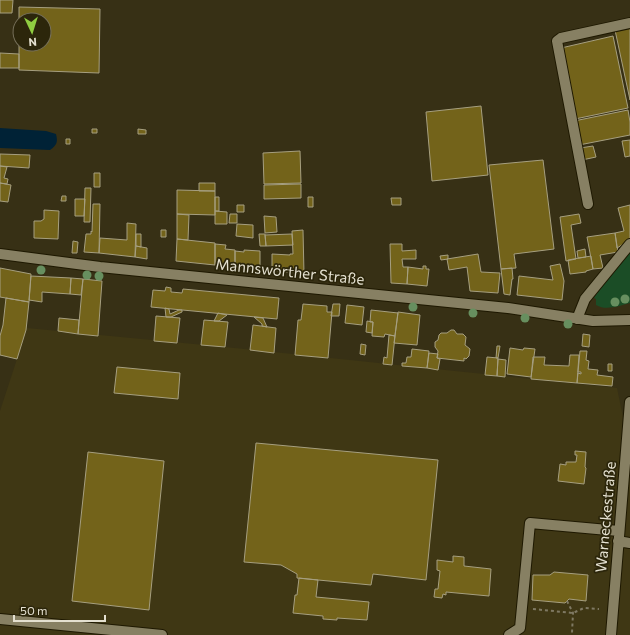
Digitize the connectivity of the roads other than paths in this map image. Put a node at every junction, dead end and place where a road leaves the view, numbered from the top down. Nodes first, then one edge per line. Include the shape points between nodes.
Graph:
1 (630, 23) edge
2 (588, 204) dead end
3 (630, 244) edge
4 (0, 254) edge
5 (577, 318) junction
6 (629, 322) edge
7 (630, 402) edge
8 (619, 536) junction
9 (630, 542) edge
10 (0, 619) edge
11 (162, 635) edge
12 (509, 635) edge
13 (611, 635) edge

1 - 2 street via 557,41
3 - 5 street via 585,299
4 - 5 street, Mannswörther Straße via 100,267 508,308
5 - 6 street, Mannswörther Straße
7 - 8 street, Warneckestraße
8 - 9 street
8 - 12 street via 530,523 520,628
8 - 13 street, Warneckestraße
10 - 11 street

